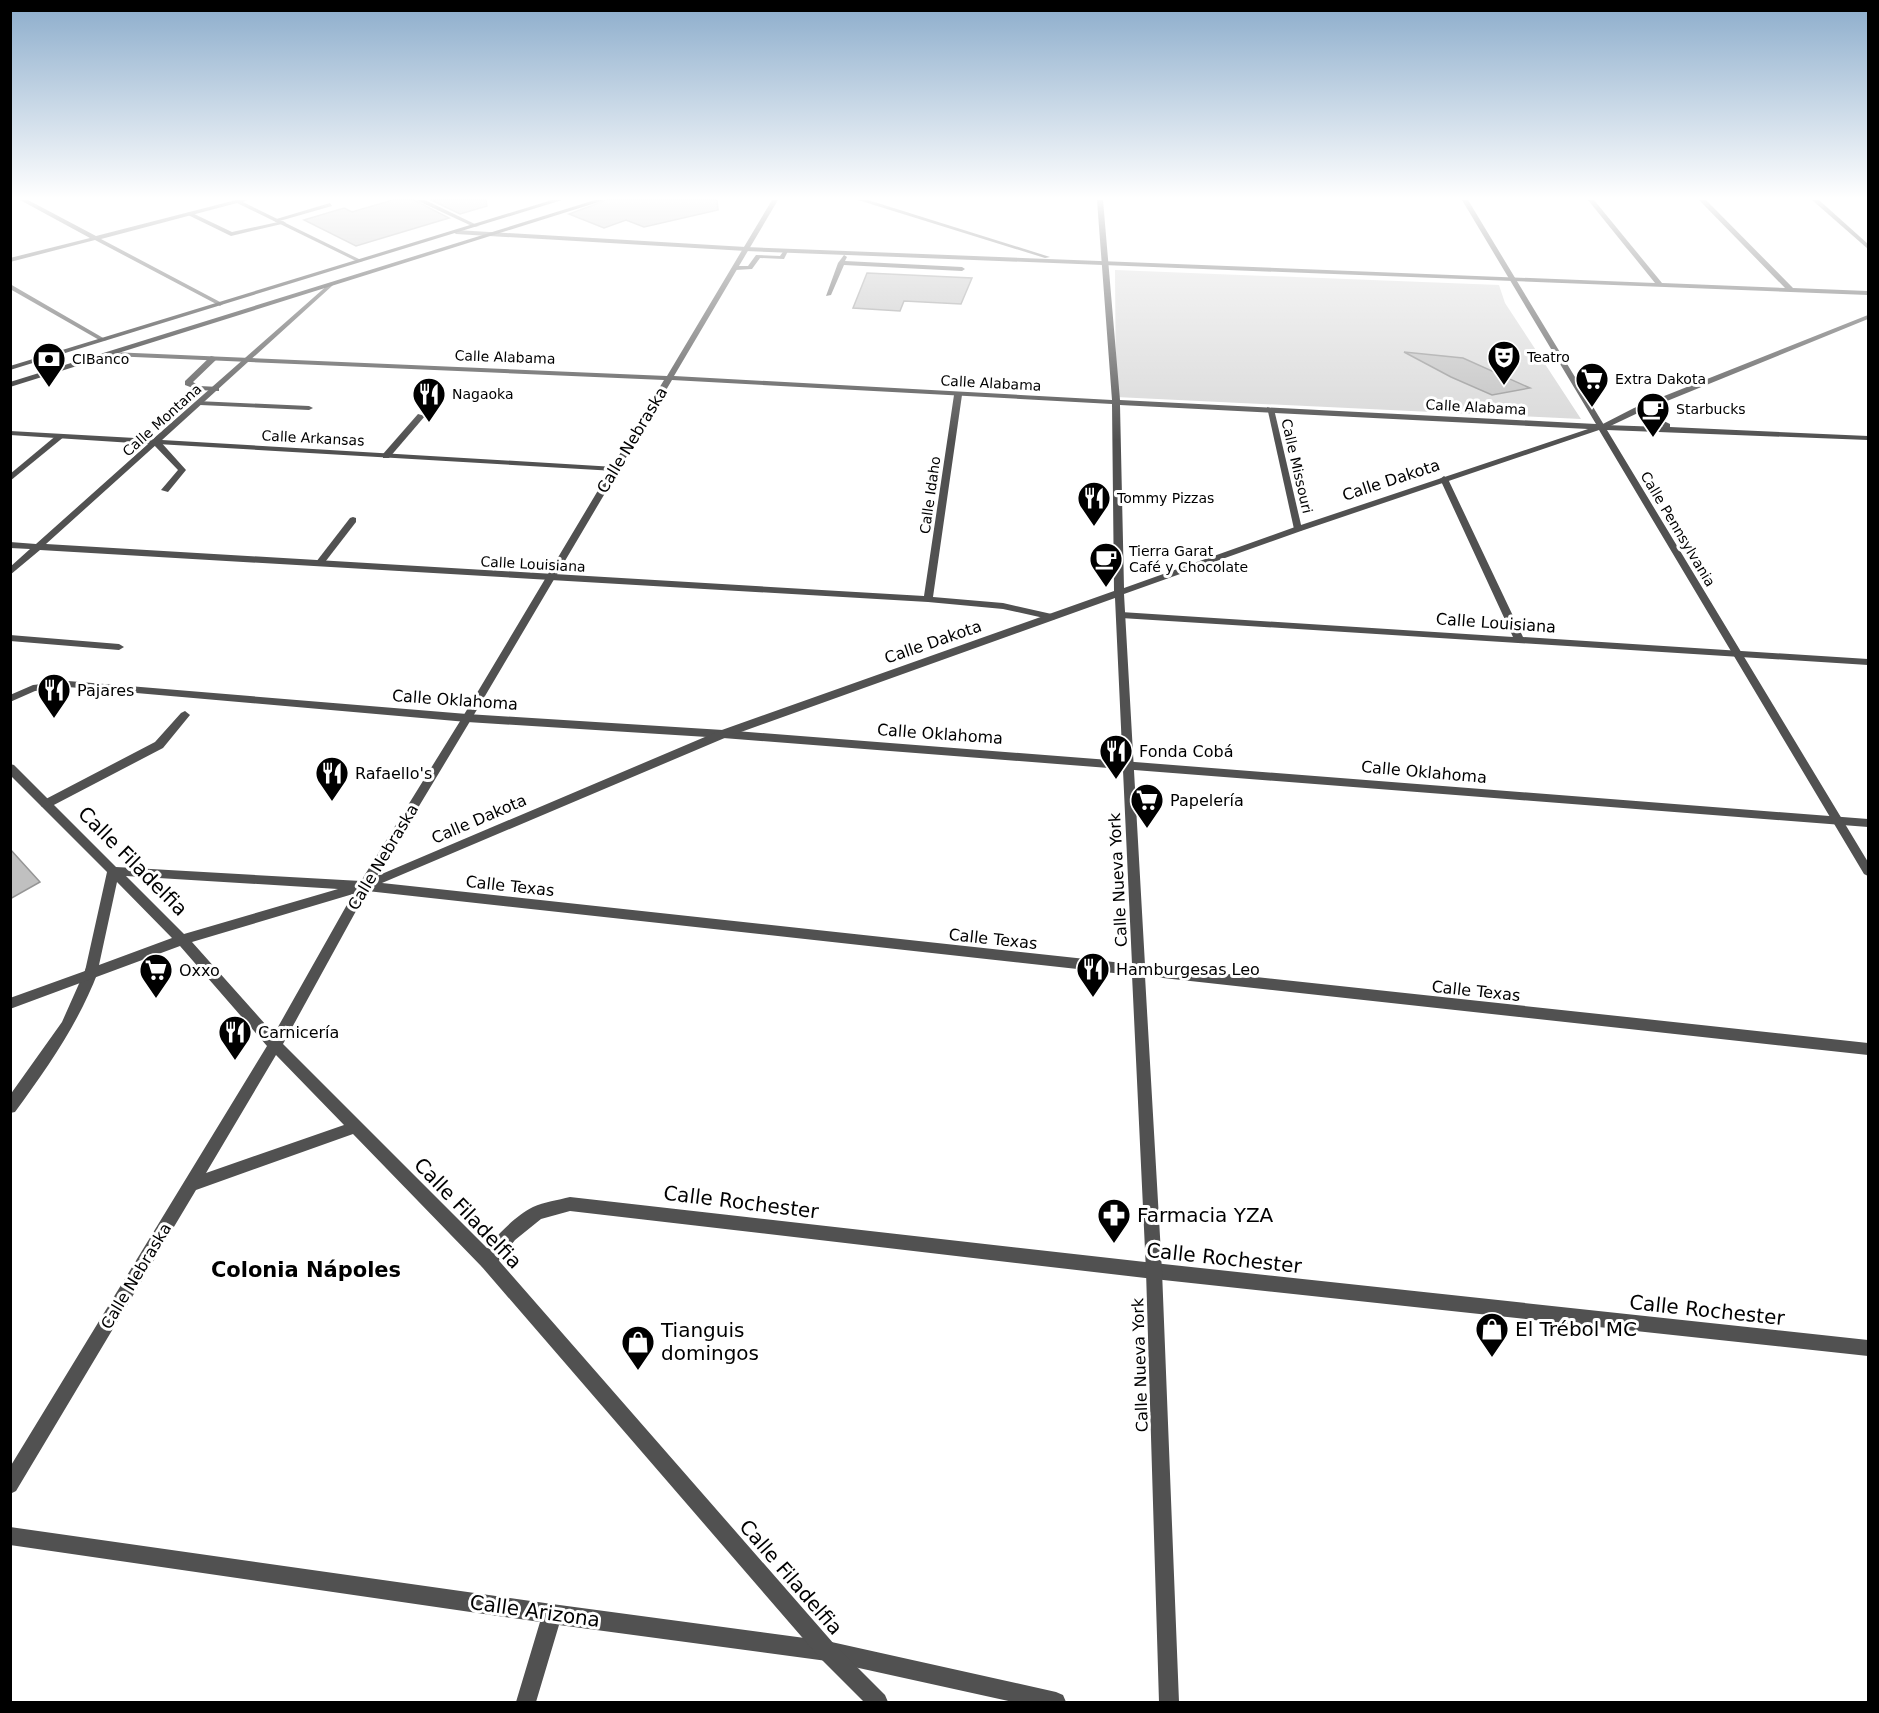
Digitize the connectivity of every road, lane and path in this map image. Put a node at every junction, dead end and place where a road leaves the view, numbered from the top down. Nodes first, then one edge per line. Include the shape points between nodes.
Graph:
1 (174, 280) edge
2 (298, 280) edge
3 (346, 280) edge
4 (727, 280) edge
5 (834, 280) edge
6 (1105, 280) edge
7 (1511, 280) joint
8 (1656, 280) edge
9 (1781, 280) edge
10 (330, 285) junction
11 (1660, 285) junction
12 (10, 286) edge
13 (1791, 290) junction
14 (1869, 293) edge
15 (828, 295) dead end
16 (220, 304) junction
17 (1869, 317) edge
18 (103, 340) junction
19 (111, 354) junction
20 (214, 358) junction
21 (249, 360) junction
22 (10, 368) edge
23 (670, 378) junction
24 (10, 385) edge
25 (216, 389) junction
26 (958, 395) junction
27 (1116, 401) junction
28 (200, 403) junction
29 (309, 408) dead end
30 (1270, 409) junction
31 (1637, 410) junction
32 (421, 416) dead end
33 (1601, 427) junction
34 (1671, 428) junction
35 (10, 433) edge
36 (61, 436) junction
37 (1869, 438) edge
38 (156, 442) junction
39 (386, 456) junction
40 (615, 469) junction
41 (10, 479) edge
42 (1444, 479) junction
43 (165, 490) dead end
44 (353, 520) dead end
45 (1298, 529) junction
46 (10, 545) edge
47 (40, 547) junction
48 (319, 564) junction
49 (10, 572) edge
50 (550, 579) junction
51 (1119, 592) junction
52 (928, 599) junction
53 (1121, 615) junction
54 (1053, 617) junction
55 (10, 638) edge
56 (1519, 639) junction
57 (119, 647) dead end
58 (1738, 654) junction
59 (1869, 662) edge
60 (10, 699) edge
61 (185, 716) dead end
62 (467, 718) junction
63 (723, 734) junction
64 (1128, 765) junction
65 (10, 768) edge
66 (46, 804) junction
67 (1839, 821) junction
68 (1869, 823) edge
69 (113, 871) junction
70 (1869, 871) edge
71 (364, 886) junction
72 (182, 940) junction
73 (1139, 971) junction
74 (91, 972) junction
75 (10, 1004) edge
76 (275, 1045) junction
77 (1869, 1050) edge
78 (10, 1107) edge
79 (356, 1127) junction
80 (191, 1185) junction
81 (488, 1261) junction
82 (1154, 1271) junction
83 (1869, 1348) edge
84 (10, 1485) edge
85 (10, 1536) edge
86 (552, 1614) junction
87 (827, 1651) junction
88 (526, 1702) edge
89 (878, 1702) edge
90 (1056, 1702) edge
91 (1169, 1702) edge

1 - 16 street
2 - 16 main road
3 - 10 main road
4 - 23 street, Calle Nebraska
5 - 15 street
6 - 27 street, Calle Nueva York
7 - 11 street
7 - 33 street, Calle Pennsylvania
8 - 11 street
9 - 13 street
10 - 19 main road
10 - 21 street, Calle Montana
11 - 13 street
12 - 18 street
13 - 14 street
16 - 18 main road
17 - 31 street, Calle Dakota
18 - 22 main road
19 - 20 street, Calle Alabama
19 - 24 main road
20 - 21 street, Calle Alabama
20 - 25 street via 188,383
21 - 23 street, Calle Alabama
21 - 25 street, Calle Montana
23 - 26 street, Calle Alabama
23 - 40 street, Calle Nebraska
25 - 28 street, Calle Montana
26 - 27 street, Calle Alabama
26 - 52 street, Calle Idaho
27 - 30 street, Calle Alabama
27 - 51 street, Calle Nueva York
28 - 29 street
28 - 38 street, Calle Montana
30 - 33 street, Calle Alabama
30 - 45 street, Calle Missouri
31 - 33 street, Calle Dakota
31 - 34 street
32 - 39 street
33 - 34 street, Calle Alabama
33 - 42 street, Calle Dakota
33 - 58 street, Calle Pennsylvania
34 - 37 street, Calle Alabama
35 - 36 street, Calle Arkansas
36 - 38 street, Calle Arkansas
36 - 41 street
38 - 39 street, Calle Arkansas
38 - 43 street via 183,470
38 - 47 street, Calle Montana
39 - 40 street, Calle Arkansas
40 - 50 street, Calle Nebraska
42 - 45 street, Calle Dakota
42 - 56 street
44 - 48 street
45 - 51 street, Calle Dakota
46 - 47 street, Calle Louisiana
47 - 48 street, Calle Louisiana
47 - 49 street, Calle Montana
48 - 50 street, Calle Louisiana
50 - 52 street, Calle Louisiana
50 - 62 street, Calle Nebraska
51 - 53 street, Calle Nueva York
51 - 54 street, Calle Dakota
52 - 54 street, Calle Louisiana via 1003,606
53 - 56 street, Calle Louisiana
53 - 64 street, Calle Nueva York
54 - 63 street, Calle Dakota
55 - 57 street
56 - 58 street, Calle Louisiana
58 - 59 street, Calle Louisiana
58 - 67 street, Calle Pennsylvania
60 - 62 street, Calle Oklahoma via 33,688 68,684
61 - 66 street via 159,745
62 - 63 street, Calle Oklahoma
62 - 71 street, Calle Nebraska
63 - 64 street, Calle Oklahoma
63 - 71 street, Calle Dakota
64 - 67 street, Calle Oklahoma
64 - 73 street, Calle Nueva York
65 - 66 street, Calle Filadelfia
66 - 69 street, Calle Filadelfia
67 - 68 street, Calle Oklahoma
67 - 70 street, Calle Pennsylvania
69 - 71 street, Calle Texas
69 - 72 street, Calle Filadelfia
69 - 74 street
71 - 72 street, Calle Dakota
71 - 73 street, Calle Texas
71 - 76 street, Calle Nebraska
72 - 74 street, Calle Dakota
72 - 76 street, Calle Filadelfia
73 - 77 street, Calle Texas
73 - 82 street, Calle Nueva York
74 - 75 street, Calle Dakota
74 - 78 street via 68,1025
76 - 79 street, Calle Filadelfia
76 - 80 street, Calle Nebraska
79 - 80 street
79 - 81 street, Calle Filadelfia
80 - 84 street, Calle Nebraska
81 - 82 street, Calle Rochester via 509,1235 537,1213 570,1204
81 - 87 street, Calle Filadelfia
82 - 83 street, Calle Rochester
82 - 91 street, Calle Nueva York
85 - 86 street, Calle Arizona
86 - 87 street, Calle Arizona
86 - 88 street
87 - 89 street, Calle Filadelfia
87 - 90 street, Calle Arizona

